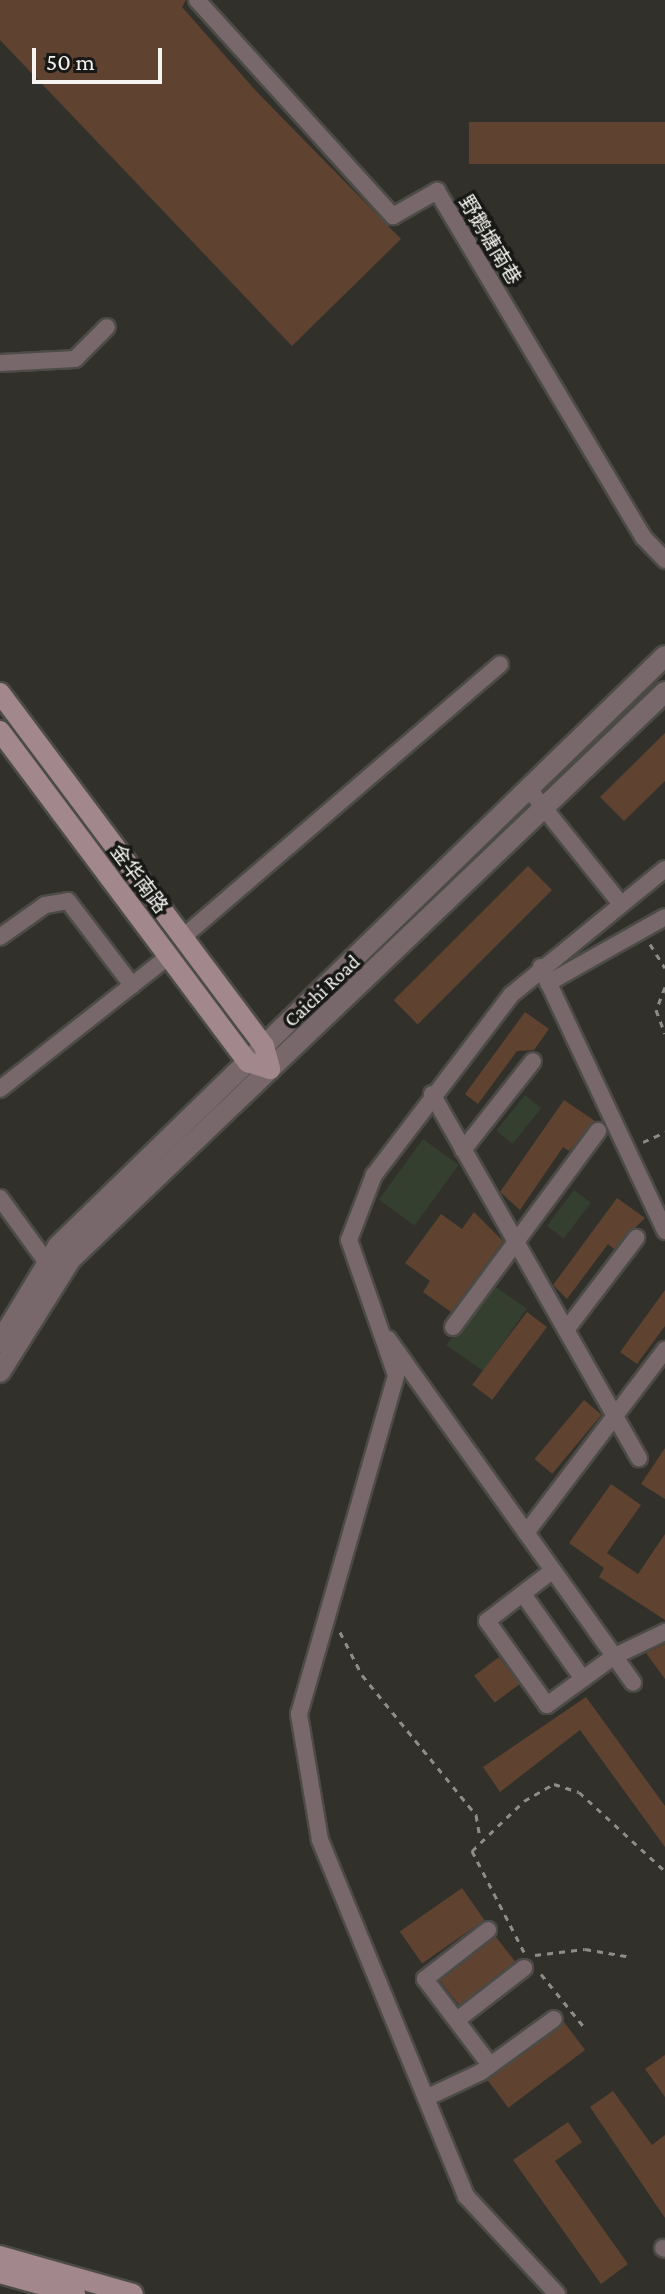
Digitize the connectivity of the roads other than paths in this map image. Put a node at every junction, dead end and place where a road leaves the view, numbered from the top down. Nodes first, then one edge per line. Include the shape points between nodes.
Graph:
1 (197, 0) edge
2 (107, 327) dead end
3 (0, 363) edge
4 (665, 560) edge
5 (665, 656) edge
6 (500, 664) dead end
7 (665, 692) edge
8 (0, 693) edge
9 (0, 731) edge
10 (528, 788) junction
11 (545, 806) junction
12 (665, 869) edge
13 (621, 904) junction
14 (665, 917) edge
15 (0, 937) edge
16 (183, 937) junction
17 (170, 955) junction
18 (541, 967) junction
19 (548, 983) junction
20 (132, 985) junction
21 (264, 1046) junction
22 (533, 1061) dead end
23 (248, 1062) junction
24 (270, 1069) junction
25 (0, 1089) edge
26 (432, 1094) junction
27 (598, 1131) dead end
28 (463, 1150) junction
29 (0, 1198) edge
30 (665, 1231) edge
31 (636, 1238) dead end
32 (516, 1241) junction
33 (53, 1270) junction
34 (453, 1327) dead end
35 (380, 1329) junction
36 (566, 1330) junction
37 (0, 1342) edge
38 (665, 1350) edge
39 (0, 1372) edge
40 (615, 1416) junction
41 (639, 1458) dead end
42 (526, 1533) junction
43 (552, 1571) junction
44 (523, 1594) junction
45 (665, 1632) edge
46 (613, 1657) junction
47 (583, 1679) junction
48 (633, 1683) dead end
49 (488, 1930) dead end
50 (526, 1963) road end
51 (554, 2019) dead end
52 (457, 2020) junction
53 (490, 2065) junction
54 (426, 2098) junction
55 (0, 2256) edge
56 (0, 2273) edge
57 (75, 2294) edge
58 (133, 2294) edge
59 (557, 2294) edge

1 - 4 street, 野鹅塘南巷 via 393,216 437,191 643,537
2 - 3 street via 75,359
5 - 10 street, Caichi Road
6 - 16 street
7 - 11 street, Caichi Road
8 - 16 main road, 金华南路
9 - 17 main road, 金华南路
10 - 11 street
10 - 21 street, Caichi Road
11 - 13 street
11 - 24 street, Caichi Road
12 - 13 street
13 - 18 street
14 - 19 street
15 - 20 street via 45,905 68,901
16 - 21 main road, 金华南路
17 - 20 street
17 - 23 main road, 金华南路
18 - 19 street
18 - 26 street
19 - 30 street
20 - 25 street
21 - 23 street, Caichi Road
21 - 24 main road, 金华南路
22 - 28 street
23 - 24 main road
23 - 33 street, Caichi Road
24 - 33 street, Caichi Road
26 - 28 street
26 - 35 street via 374,1175 349,1240
27 - 32 street
28 - 32 street
29 - 33 street
31 - 36 street
32 - 34 street
32 - 36 street
33 - 37 street, Caichi Road
33 - 39 street, Caichi Road
35 - 42 street
35 - 54 street via 396,1375 299,1714 320,1840
36 - 40 street
38 - 40 street
40 - 41 street
40 - 42 street
42 - 43 street
43 - 44 street
43 - 46 street
44 - 47 street
44 - 47 street via 487,1621 547,1705
45 - 46 street
46 - 47 street
46 - 48 street
49 - 52 street via 425,1979
50 - 52 street
51 - 53 street
52 - 53 street
53 - 54 street
54 - 59 street via 466,2196
55 - 58 main road
56 - 57 main road

